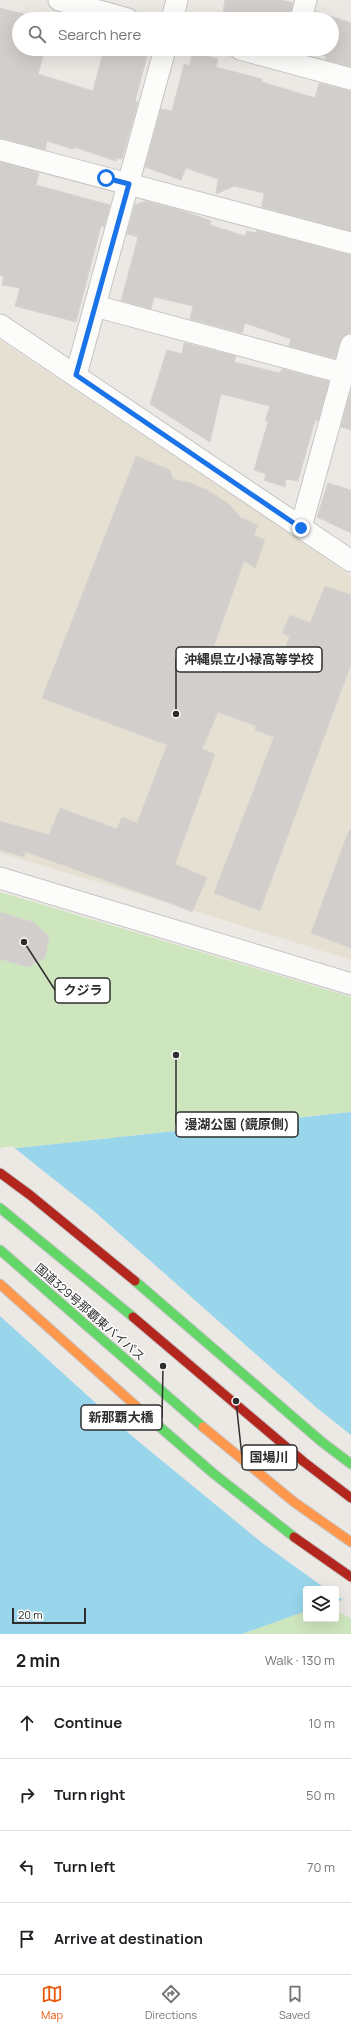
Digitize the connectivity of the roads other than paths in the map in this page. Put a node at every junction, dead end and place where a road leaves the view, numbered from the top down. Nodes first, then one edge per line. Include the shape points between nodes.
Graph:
1 (59, 0) edge
2 (177, 0) edge
3 (306, 0) edge
4 (103, 12) edge
5 (174, 12) edge
6 (303, 12) edge
7 (162, 56) edge
8 (291, 56) edge
9 (351, 79) edge
10 (0, 150) edge
11 (129, 184) junction
12 (351, 243) edge
13 (95, 306) junction
14 (0, 326) edge
15 (351, 345) edge
16 (347, 374) edge
17 (76, 375) junction
18 (301, 528) junction
19 (351, 561) edge
20 (0, 878) edge
21 (351, 984) edge
22 (0, 1173) edge
23 (0, 1208) edge
24 (0, 1250) edge
25 (0, 1284) edge
26 (351, 1464) edge
27 (351, 1498) edge
28 (351, 1542) edge
29 (351, 1577) edge

1 - 4 street
2 - 5 street
3 - 6 street
7 - 11 street
8 - 9 street
10 - 11 street
11 - 12 street
11 - 13 street
13 - 16 street
13 - 17 street
14 - 17 street
15 - 16 street
16 - 18 street
17 - 18 street
18 - 19 street
20 - 21 street
22 - 26 highway via 147,1291
23 - 27 highway, 国道329号那覇東バイパス via 304,1462
24 - 28 highway, 国道329号那覇東バイパス via 202,1427 281,1492
25 - 29 highway via 263,1515

